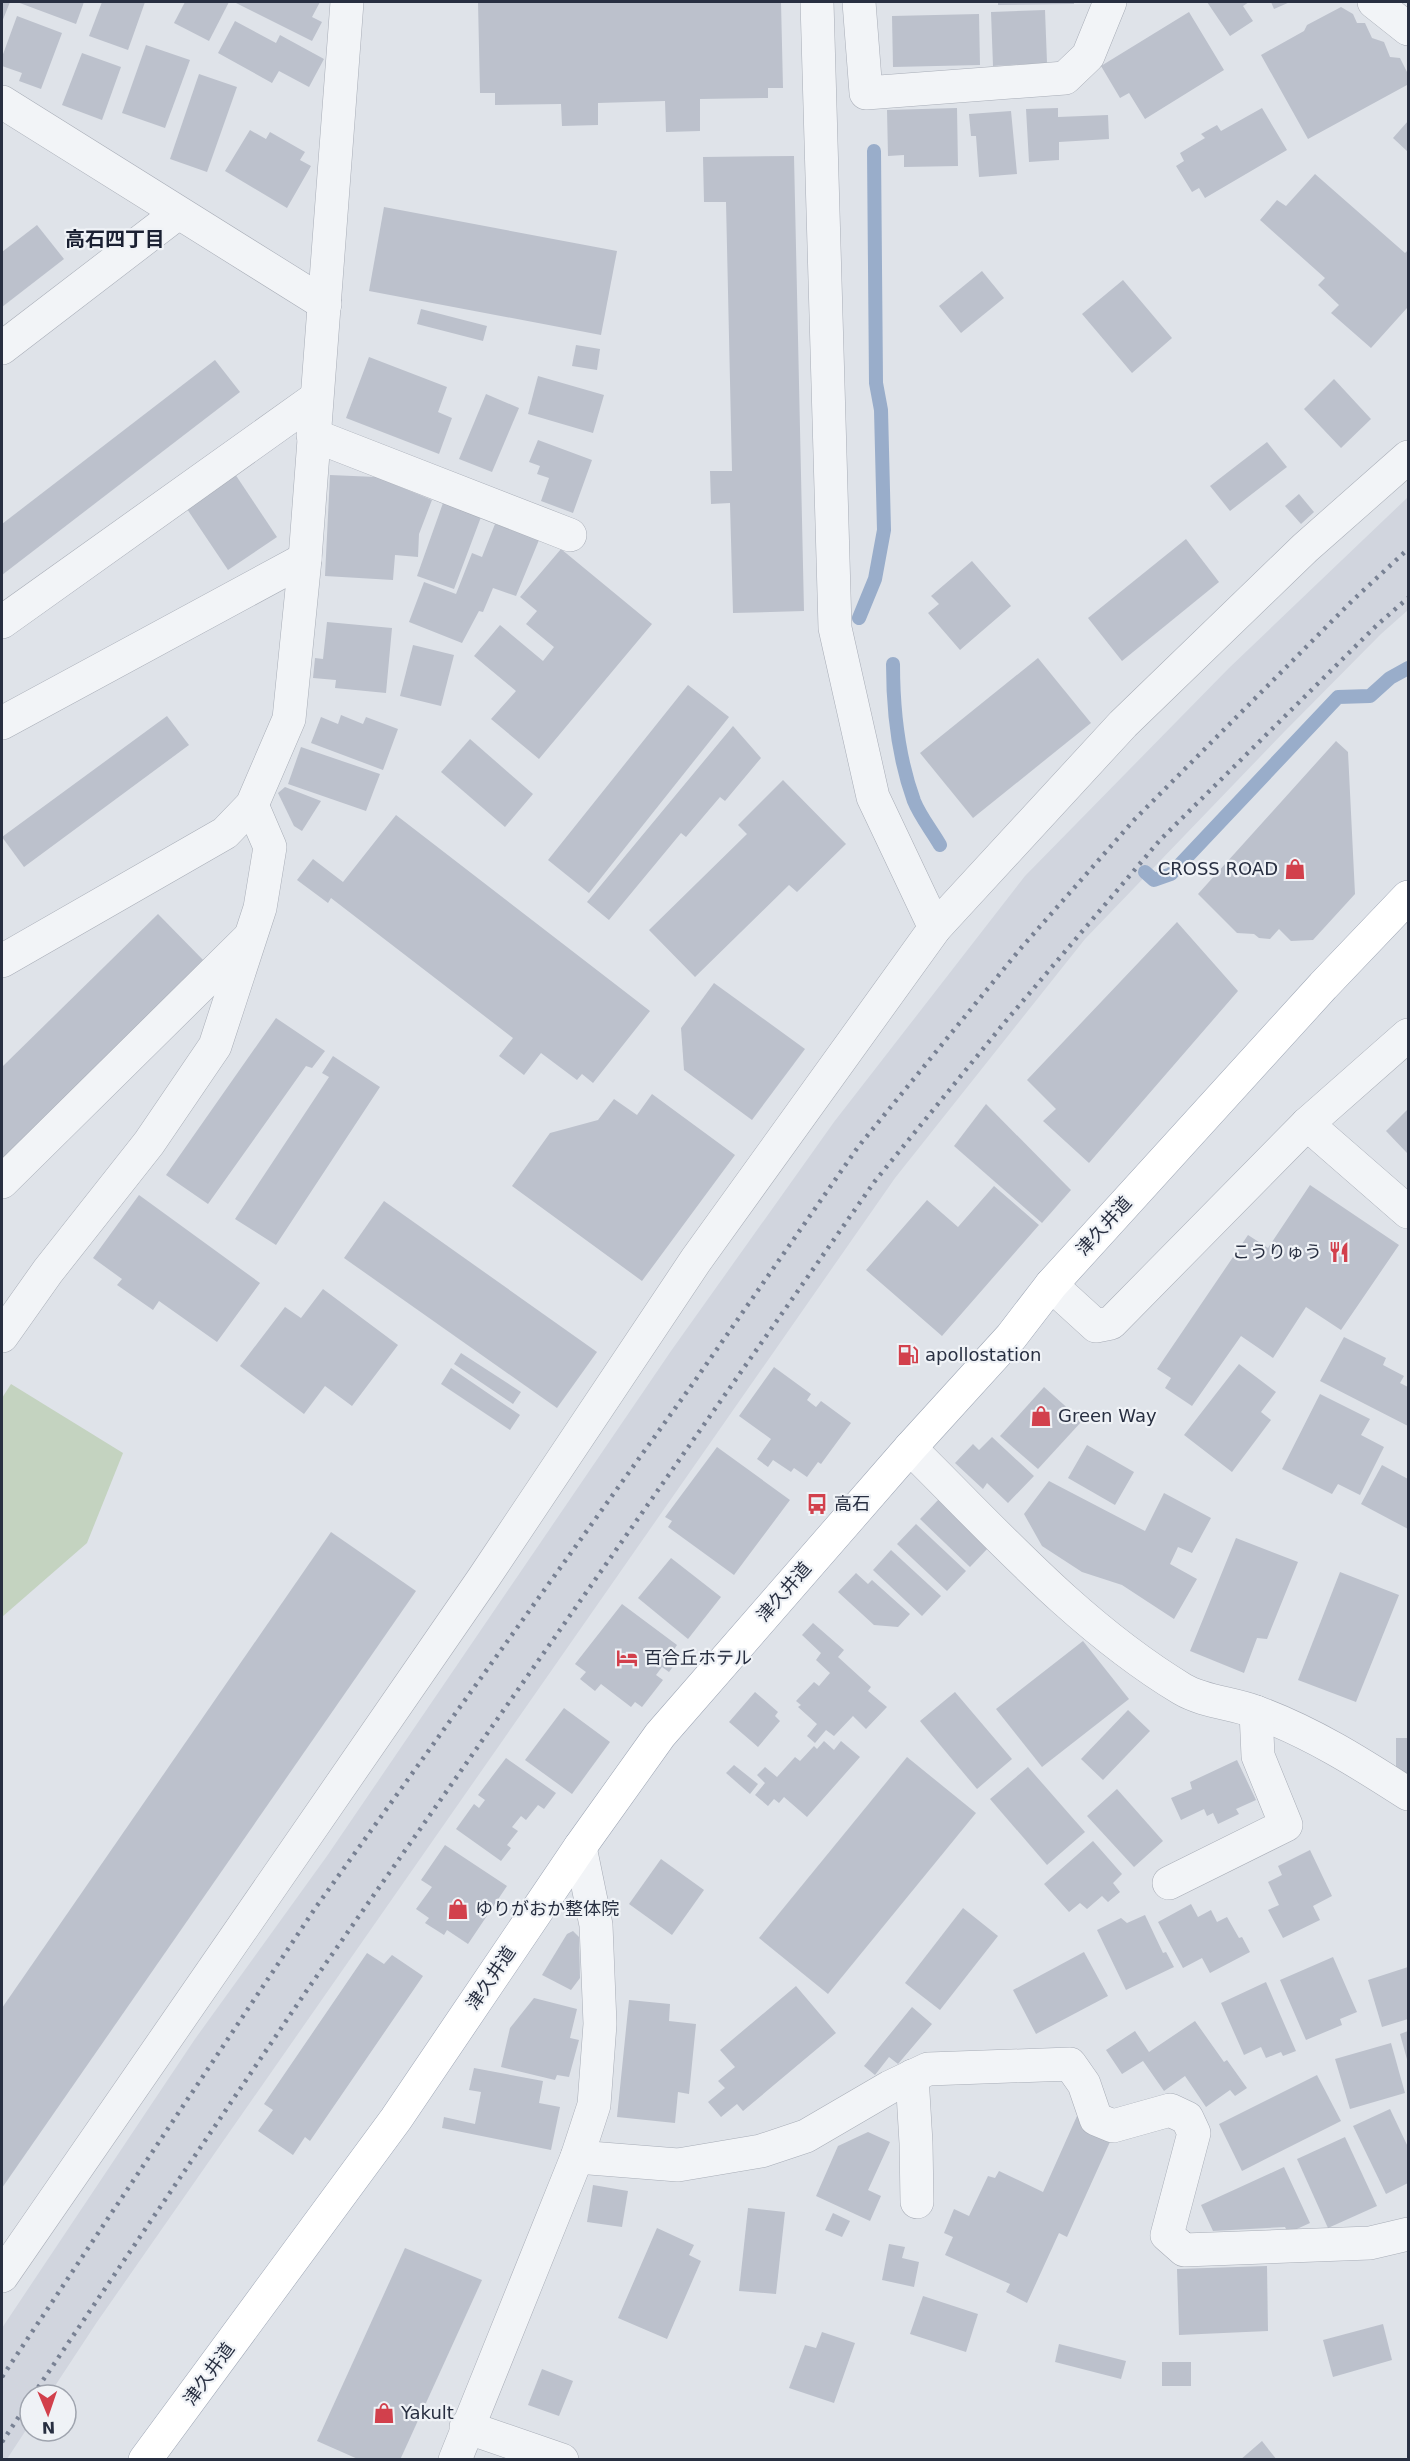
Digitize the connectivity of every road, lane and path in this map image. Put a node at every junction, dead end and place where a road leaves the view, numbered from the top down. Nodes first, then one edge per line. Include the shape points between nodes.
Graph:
1 (347, 2) edge
2 (817, 2) edge
3 (859, 2) edge
4 (1110, 2) edge
5 (1374, 2) edge
6 (1408, 28) edge
7 (2, 102) edge
8 (178, 213) junction
9 (324, 304) junction
10 (2, 348) edge
11 (316, 398) junction
12 (313, 435) junction
13 (1408, 457) edge
14 (570, 535) dead end
15 (305, 559) junction
16 (2, 622) edge
17 (2, 723) edge
18 (252, 805) junction
19 (1408, 897) edge
20 (935, 928) junction
21 (251, 935) junction
22 (2, 961) edge
23 (1408, 1035) edge
24 (1307, 1124) junction
25 (2, 1182) edge
26 (1408, 1212) edge
27 (1051, 1285) junction
28 (2, 1336) edge
29 (910, 1448) junction
30 (1256, 1712) junction
31 (1408, 1794) edge
32 (580, 1847) junction
33 (1169, 1883) dead end
34 (912, 2076) junction
35 (577, 2157) junction
36 (917, 2202) dead end
37 (1408, 2234) edge
38 (2, 2276) edge
39 (466, 2427) junction
40 (145, 2460) edge
41 (455, 2460) edge
42 (562, 2460) edge

1 - 9 street
2 - 20 street via 835,628 873,797
3 - 4 street via 866,93 1065,78 1088,56
5 - 6 street
7 - 8 street
8 - 9 street
8 - 10 street
9 - 11 street
11 - 12 street
11 - 16 street
12 - 14 street
12 - 15 street
13 - 20 street via 1305,548 1124,724
15 - 17 street
15 - 18 street via 289,718
18 - 21 street via 270,847 260,908
18 - 22 street via 225,833
19 - 27 main road, 津久井道
20 - 38 street via 696,1260 483,1579
21 - 25 street
21 - 28 street via 215,1046 149,1143 48,1270
23 - 24 street
24 - 26 street
24 - 27 street via 1111,1323 1096,1326
27 - 29 main road, 津久井道 via 1011,1337
29 - 30 street via 1076,1611 1147,1667 1186,1691
29 - 32 main road, 津久井道 via 660,1735
30 - 31 street via 1342,1752
30 - 33 street via 1258,1756 1286,1825
32 - 35 street via 596,1925 600,2024 594,2105
32 - 40 main road, 津久井道 via 396,2118
34 - 35 street via 806,2136 761,2151 678,2165
34 - 36 street
34 - 37 street via 928,2069 1070,2064 1084,2084 1096,2119 1113,2126 1170,2110 1187,2118 1194,2133 1167,2235 1184,2250 1370,2243
35 - 39 street
39 - 41 street
39 - 42 street

